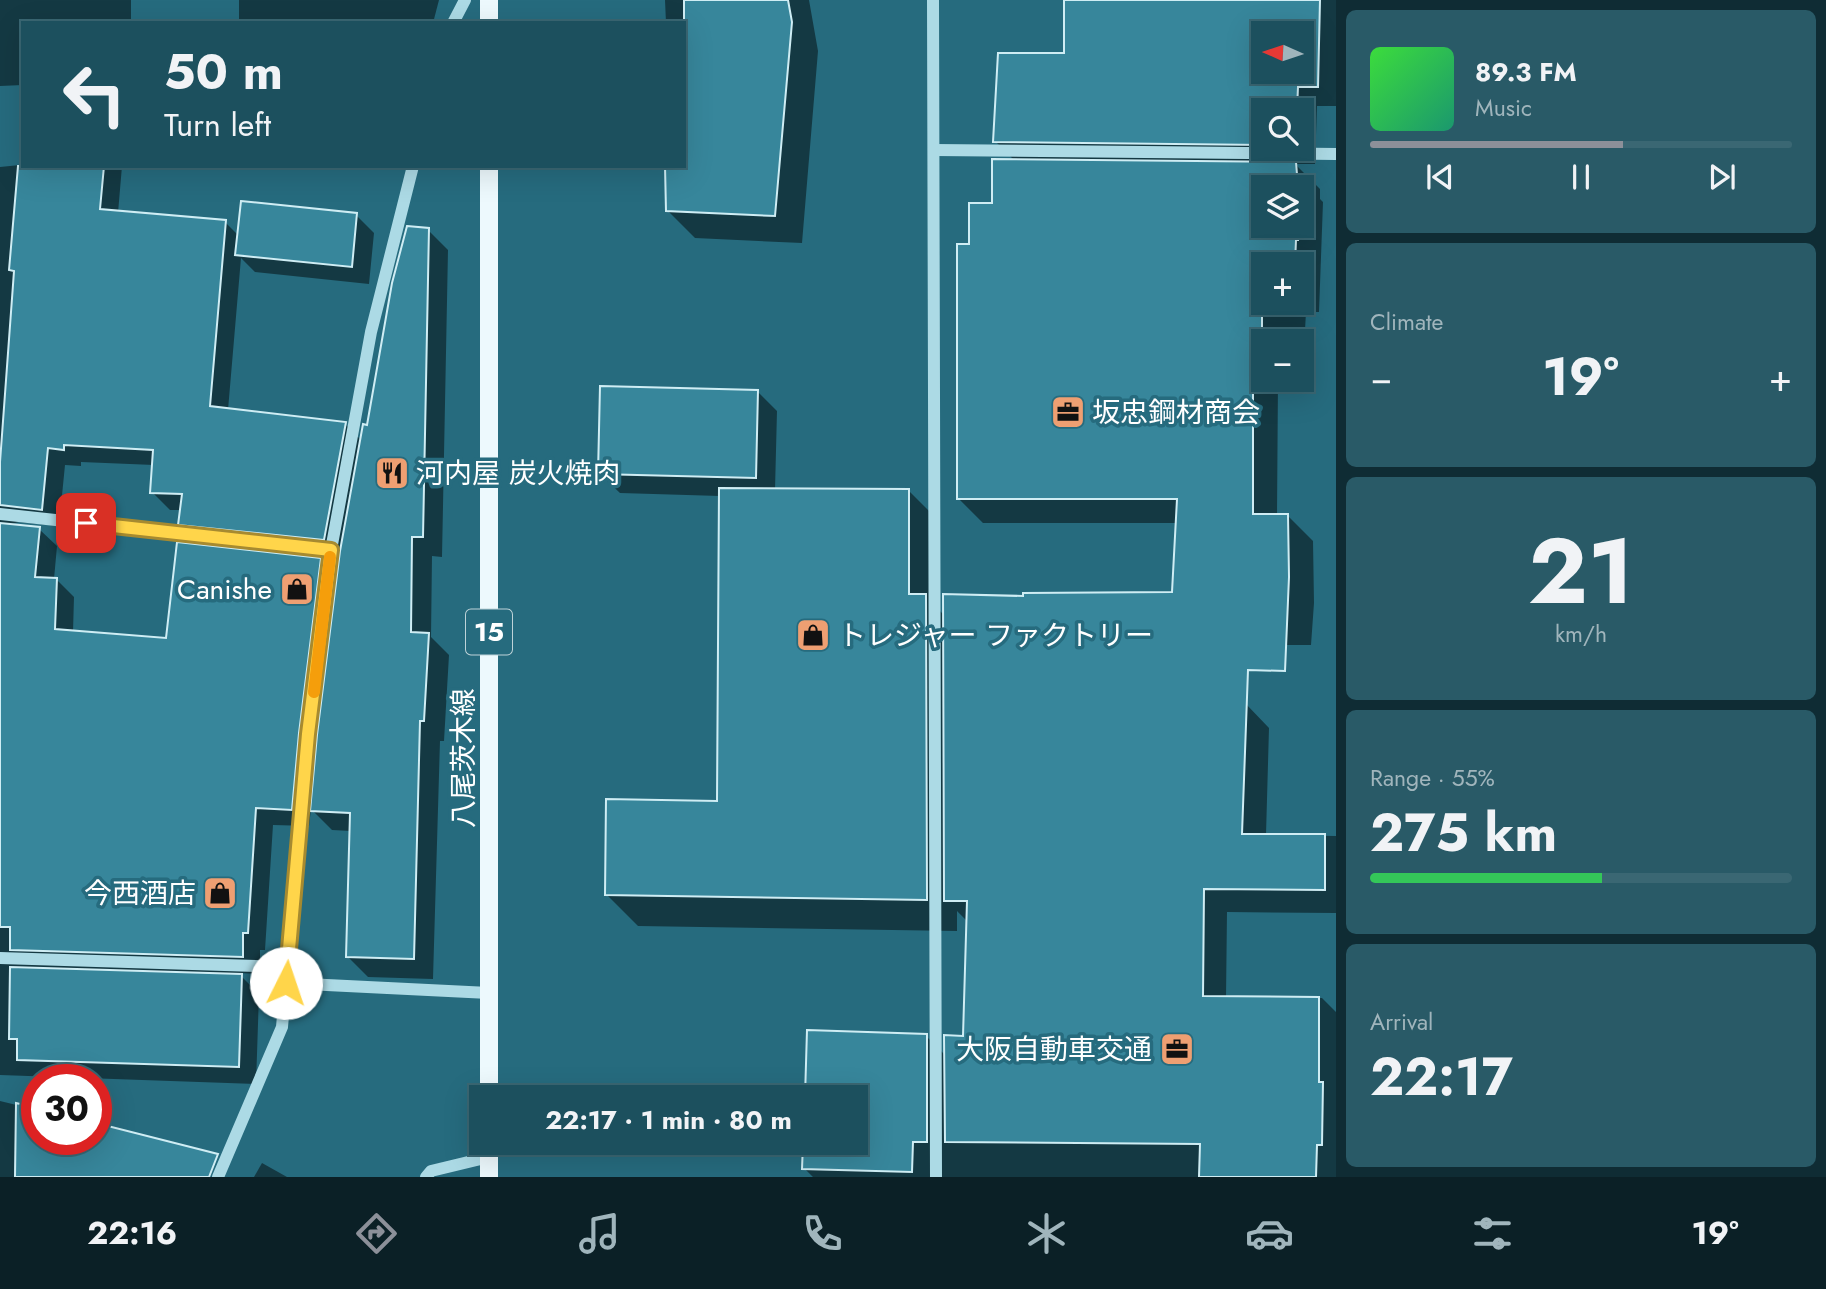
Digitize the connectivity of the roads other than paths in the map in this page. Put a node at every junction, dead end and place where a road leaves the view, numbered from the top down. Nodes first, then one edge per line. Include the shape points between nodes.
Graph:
1 (465, 0) edge
2 (489, 0) edge
3 (933, 0) edge
4 (454, 21) edge
5 (489, 21) edge
6 (934, 150) junction
7 (1336, 154) edge
8 (413, 168) edge
9 (489, 168) edge
10 (0, 514) edge
11 (331, 550) junction
12 (0, 958) edge
13 (287, 967) junction
14 (286, 983) junction
15 (489, 993) junction
16 (489, 1085) edge
17 (475, 1155) edge
18 (489, 1155) edge
19 (218, 1177) edge
20 (426, 1177) edge
21 (489, 1177) edge
22 (936, 1177) edge

1 - 4 street
2 - 5 main road
3 - 6 street
6 - 7 street
6 - 22 street
8 - 11 street via 371,332
9 - 15 main road, 八尾茨木線 / 15
10 - 11 street
11 - 13 street via 308,734
12 - 13 street
13 - 14 street
14 - 15 street
14 - 19 street via 282,1027
15 - 16 main road, 八尾茨木線 / 15
17 - 20 street
18 - 21 main road

